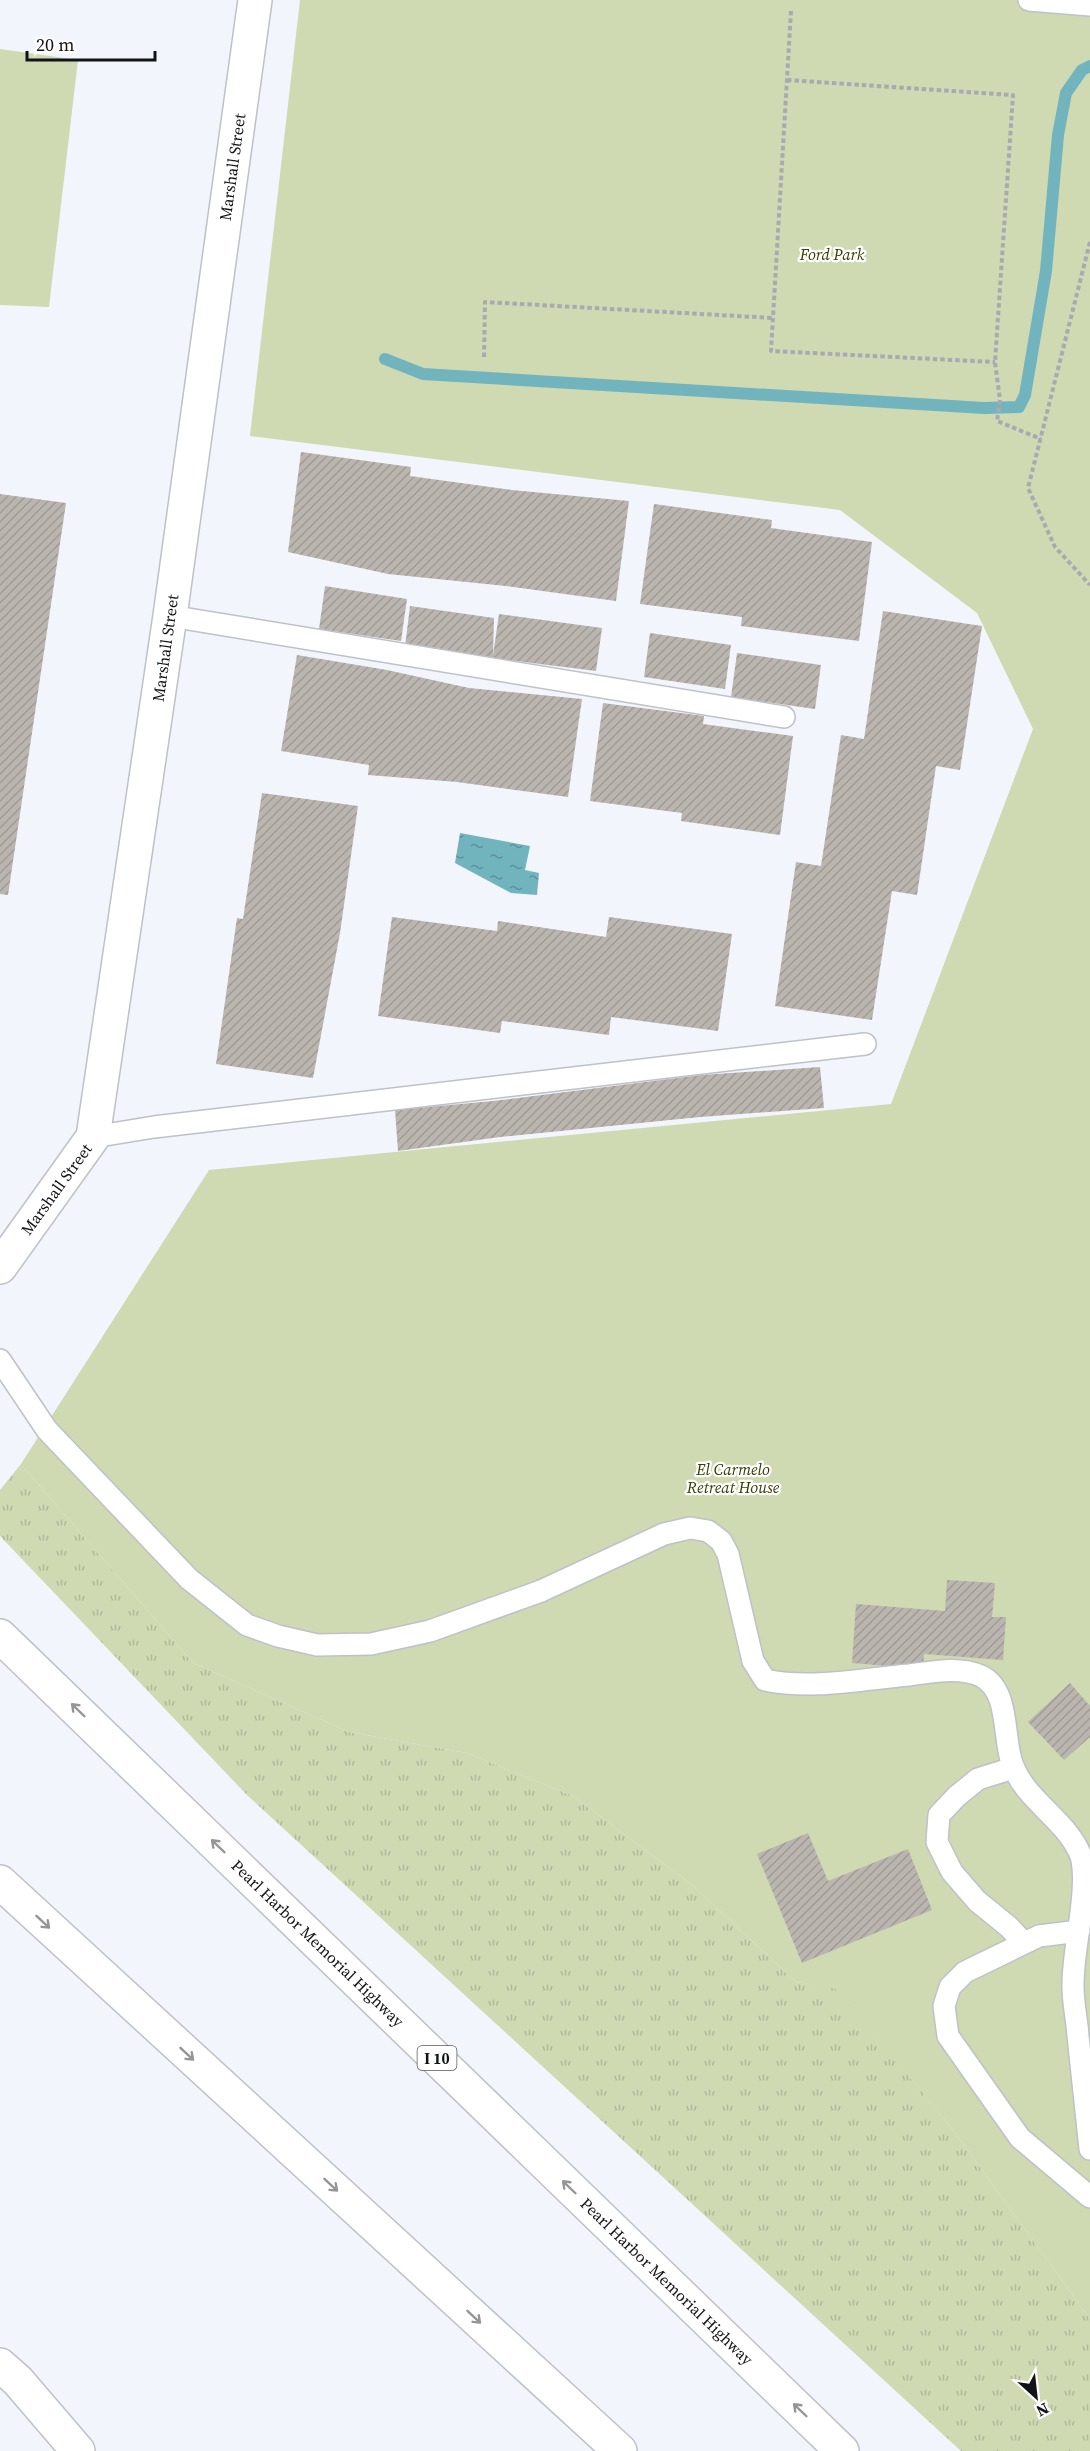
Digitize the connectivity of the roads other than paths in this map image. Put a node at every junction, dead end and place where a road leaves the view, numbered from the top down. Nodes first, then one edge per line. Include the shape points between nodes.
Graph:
1 (255, 0) edge
2 (1029, 0) edge
3 (1090, 5) edge
4 (170, 616) junction
5 (784, 717) dead end
6 (865, 1044) dead end
7 (93, 1137) junction
8 (0, 1267) edge
9 (0, 1360) edge
10 (0, 1629) edge
11 (0, 1636) edge
12 (32, 1665) junction
13 (1013, 1768) junction
14 (0, 1882) edge
15 (1086, 1903) edge
16 (1079, 1931) junction
17 (1024, 1943) junction
18 (1090, 2149) edge
19 (1090, 2197) edge
20 (0, 2365) edge
21 (78, 2451) edge
22 (620, 2451) edge
23 (842, 2451) edge

1 - 4 main road, Marshall Street
2 - 3 lane
4 - 5 lane
4 - 7 main road, Marshall Street
6 - 7 lane
7 - 8 main road, Marshall Street
9 - 13 lane via 47,1430 189,1579 247,1625 317,1645 371,1644 430,1630 541,1590 664,1534 690,1528 708,1531 722,1541 728,1554 753,1661 765,1680 813,1684 956,1670 981,1676 1001,1697
10 - 12 main road
11 - 12 main road, Pearl Harbor Memorial Highway / I 10
23 -> 12 main road, Pearl Harbor Memorial Highway / I 10
13 - 15 lane via 1032,1795 1068,1832 1081,1857
13 - 17 lane via 978,1779 957,1796 939,1815 937,1842 952,1872
14 -> 22 main road
15 - 16 lane
16 - 17 lane via 1039,1936
16 - 18 lane via 1073,1986
17 - 19 lane via 965,1972 950,1987 944,2006 948,2036 1020,2138
20 - 21 main road

